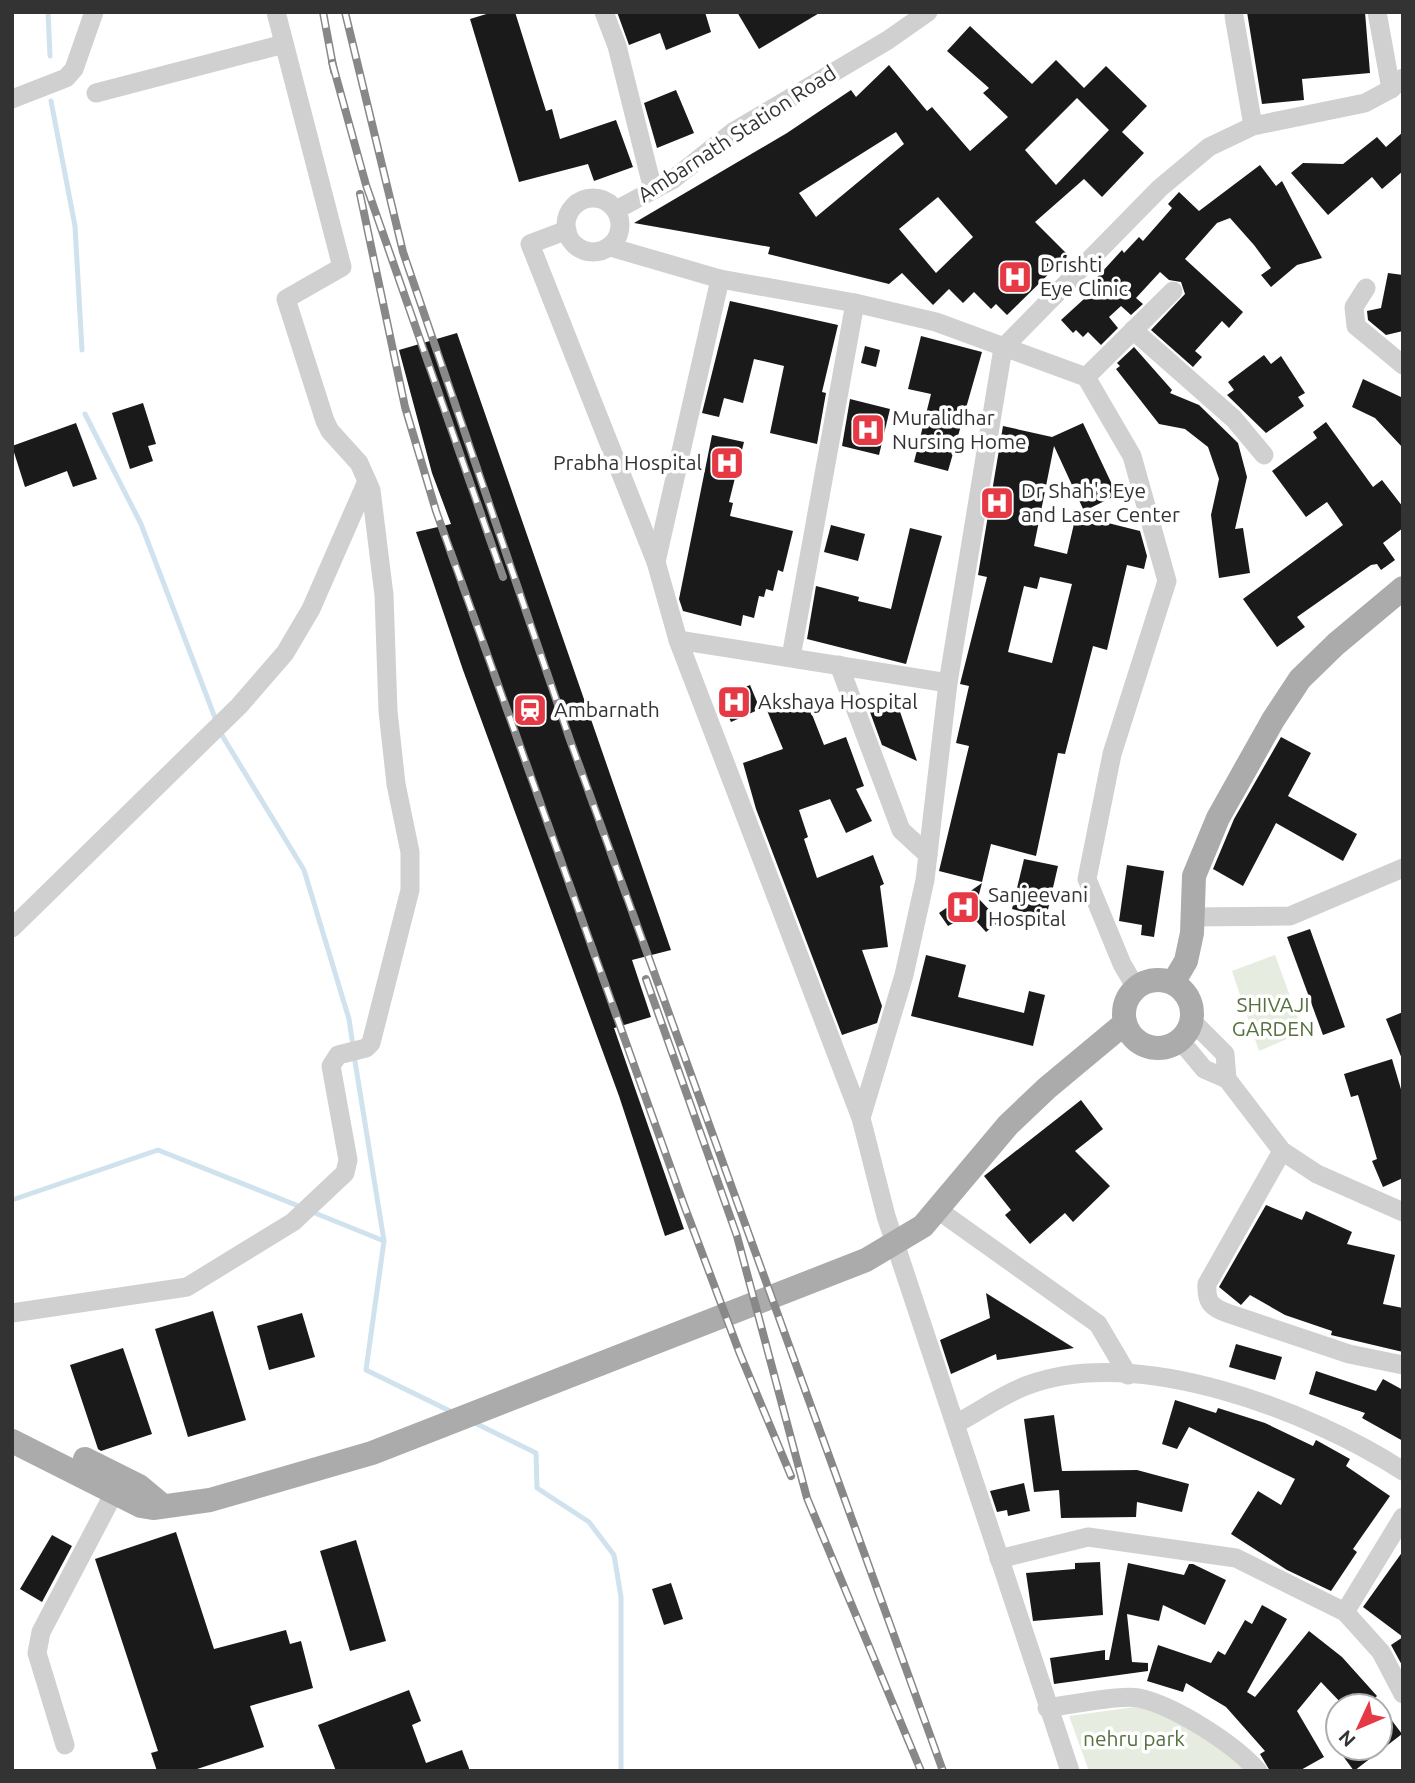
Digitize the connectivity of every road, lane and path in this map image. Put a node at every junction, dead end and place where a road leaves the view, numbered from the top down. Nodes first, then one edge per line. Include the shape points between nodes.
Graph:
1 (94, 12) edge
2 (276, 12) edge
3 (604, 12) edge
4 (928, 12) edge
5 (1377, 12) edge
6 (1234, 16) dead end
7 (284, 44) junction
8 (1397, 84) edge
9 (96, 93) dead end
10 (12, 99) edge
11 (1253, 126) junction
12 (653, 190) junction
13 (616, 210) junction
14 (567, 230) junction
15 (610, 247) junction
16 (720, 279) junction
17 (1366, 288) dead end
18 (1173, 291) dead end
19 (855, 303) junction
20 (1133, 330) junction
21 (1003, 348) junction
22 (1403, 365) edge
23 (1086, 376) junction
24 (1264, 455) dead end
25 (367, 481) junction
26 (656, 562) junction
27 (1403, 588) edge
28 (678, 640) junction
29 (791, 657) junction
30 (839, 665) junction
31 (948, 683) junction
32 (928, 855) junction
33 (1403, 868) edge
34 (1192, 917) junction
35 (12, 928) edge
36 (1173, 983) junction
37 (1136, 988) junction
38 (1125, 1023) junction
39 (1186, 1031) junction
40 (861, 1118) junction
41 (1282, 1151) junction
42 (1403, 1212) edge
43 (930, 1218) junction
44 (12, 1313) edge
45 (1403, 1365) edge
46 (1128, 1375) junction
47 (12, 1423) edge
48 (957, 1423) junction
49 (12, 1441) edge
50 (1403, 1471) edge
51 (114, 1493) junction
52 (163, 1506) junction
53 (1403, 1517) edge
54 (999, 1559) junction
55 (1345, 1612) junction
56 (1403, 1694) edge
57 (1047, 1708) junction
58 (65, 1745) dead end
59 (1070, 1771) edge
60 (1258, 1771) edge

1 - 10 street via 74,69 66,78
2 - 7 street
3 - 12 street via 617,46
4 - 12 street, Ambarnath Station Road via 733,132 673,180
5 - 8 street
6 - 11 street
7 - 9 street
7 - 25 street via 342,267 286,299 325,421 359,463
8 - 11 street via 1364,103
11 - 21 street via 1209,147 1160,188
12 - 13 street, Ambarnath Station Road
13 - 14 street via 598,198 581,200 569,213
13 - 15 street via 620,232
14 - 15 street via 583,250
14 - 26 street via 530,244
15 - 16 street
16 - 19 street
16 - 26 street
17 - 22 street via 1354,307 1356,326
18 - 20 street
19 - 21 street via 936,322
19 - 29 street
20 - 23 street
20 - 24 street via 1234,419
21 - 23 street
21 - 31 street
23 - 37 street via 1132,456 1167,581 1112,754 1087,879
25 - 35 street via 311,609 285,653 239,706
25 - 44 street via 384,595 388,710 410,852 410,890 372,1043 338,1055 331,1066 348,1160 345,1173 305,1212 187,1287
26 - 28 street
27 - 34 main road via 1300,679 1273,720 1218,818 1194,876
28 - 29 street
28 - 40 street
29 - 30 street
30 - 31 street
30 - 32 street via 901,830
31 - 32 street
32 - 40 street via 904,975
33 - 34 street via 1290,916
34 - 36 main road via 1186,961
36 - 37 main road via 1154,980
36 - 39 main road via 1192,1005
37 - 38 main road via 1126,1004
38 - 39 main road via 1135,1040 1163,1048
38 - 43 main road via 1008,1125
39 - 41 street via 1204,1069 1227,1079
40 - 48 street via 886,1216
41 - 42 street via 1317,1174
41 - 45 street via 1207,1284 1206,1297 1213,1307 1227,1313 1349,1354
43 - 46 street via 1098,1324
43 - 52 main road via 866,1260 372,1453 210,1500
46 - 48 street via 1094,1372 1028,1385
46 - 50 street via 1163,1377 1259,1400 1363,1445
47 - 52 main road via 139,1486
48 - 54 street
49 - 51 main road
51 - 52 main road via 141,1506
51 - 58 street via 38,1645
53 - 55 street
54 - 55 street via 1088,1537 1236,1558
54 - 57 street
55 - 56 street via 1381,1652
57 - 59 street
57 - 60 street via 1137,1697 1191,1720 1241,1753

